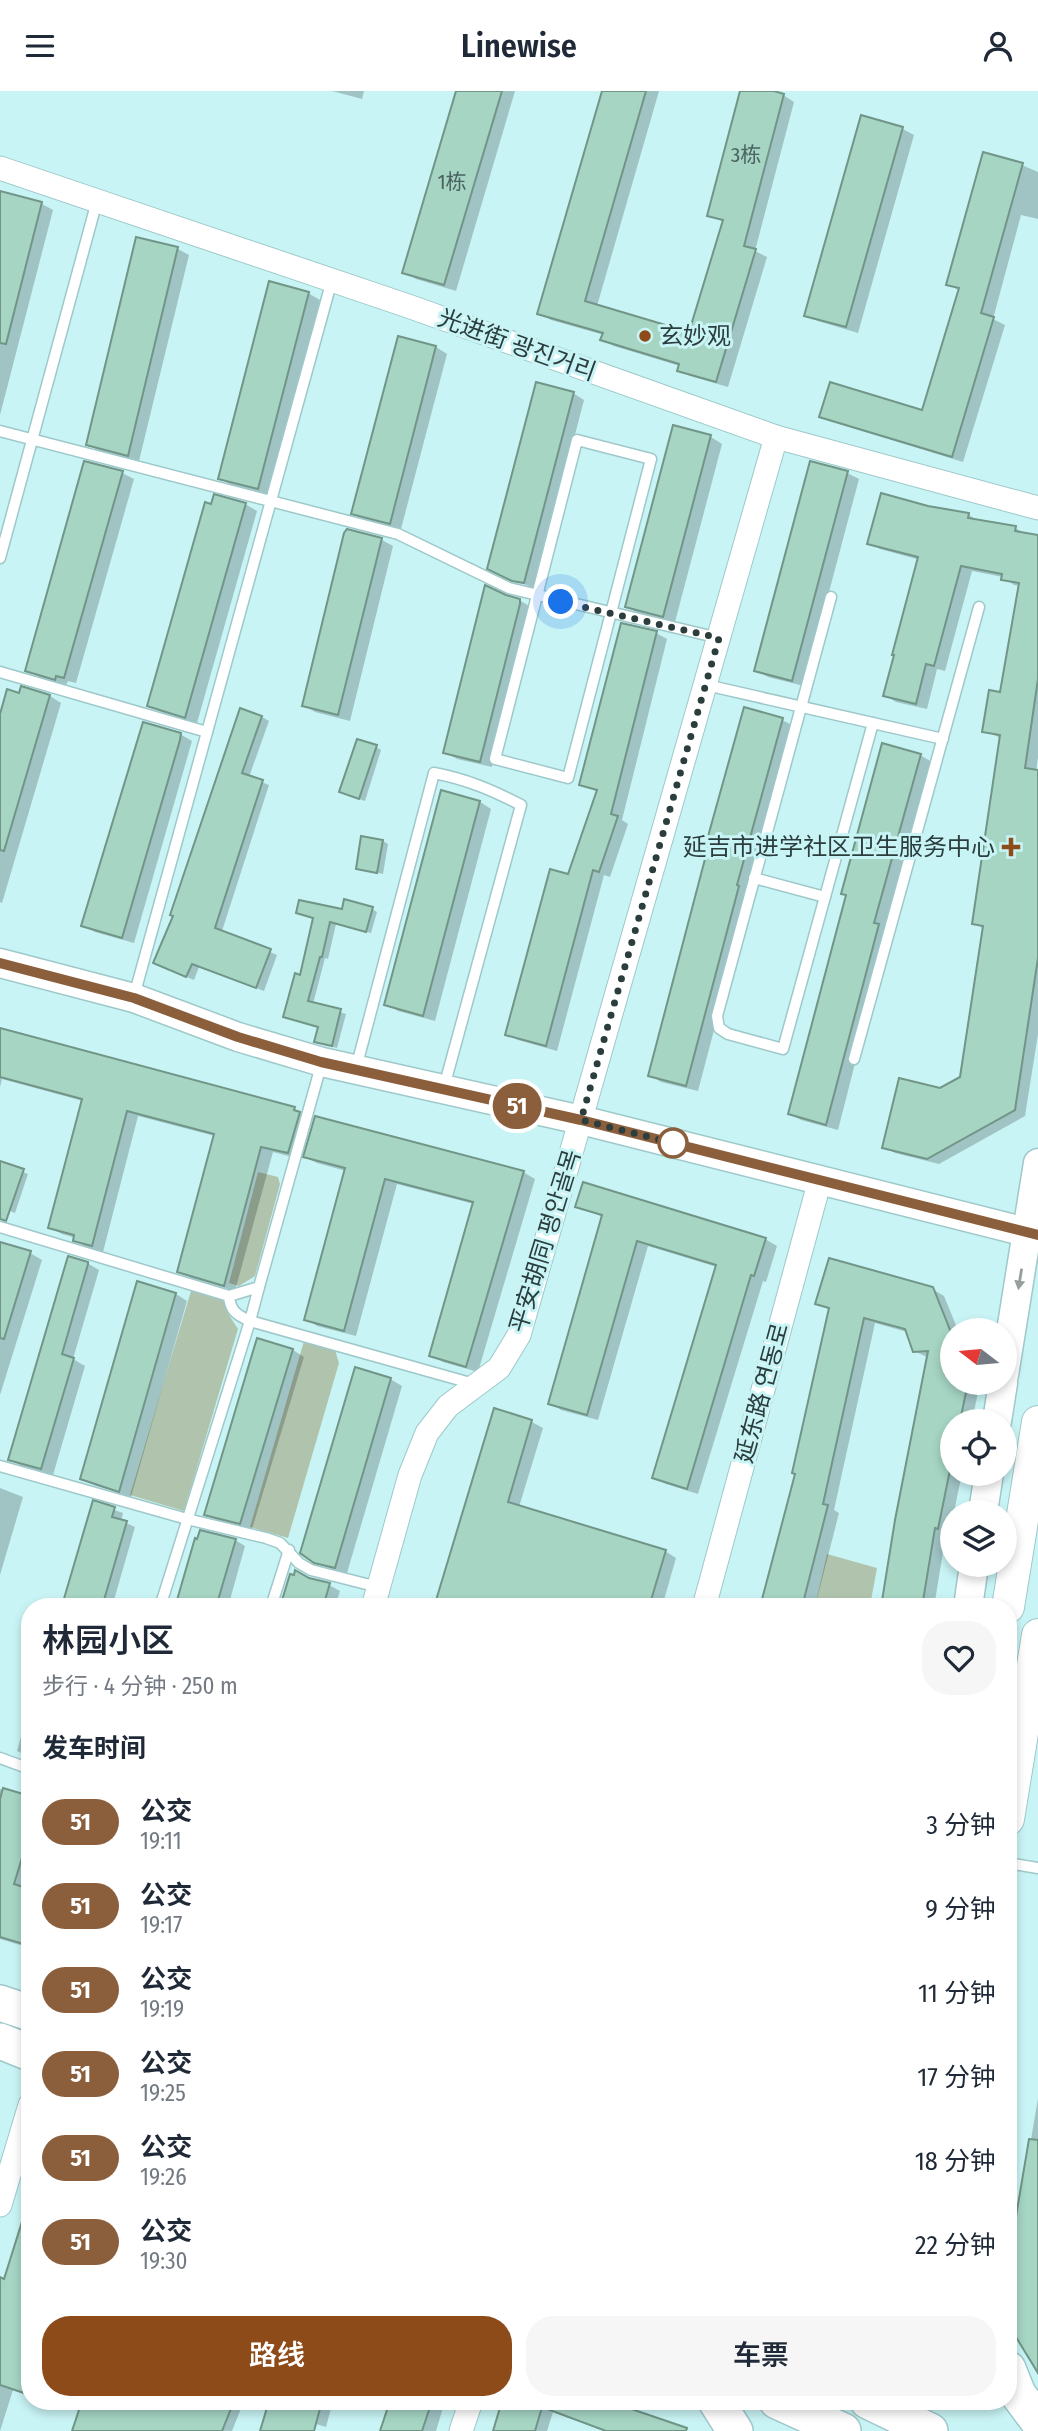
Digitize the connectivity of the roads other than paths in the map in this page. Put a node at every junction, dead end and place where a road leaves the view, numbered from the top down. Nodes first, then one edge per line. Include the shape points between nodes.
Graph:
1 (0, 168) edge
2 (97, 201) junction
3 (332, 280) junction
4 (0, 432) edge
5 (776, 437) junction
6 (32, 440) junction
7 (270, 501) junction
8 (1038, 508) edge
9 (0, 558) edge
10 (537, 596) junction
11 (831, 597) dead end
12 (979, 607) dead end
13 (611, 614) junction
14 (719, 638) junction
15 (0, 672) edge
16 (706, 685) junction
17 (801, 706) junction
18 (873, 723) junction
19 (207, 732) junction
20 (943, 739) junction
21 (754, 879) junction
22 (825, 897) junction
23 (0, 964) edge
24 (134, 998) junction
25 (854, 1059) dead end
26 (321, 1062) junction
27 (355, 1070) junction
28 (443, 1089) junction
29 (581, 1120) junction
30 (1038, 1163) edge
31 (820, 1180) junction
32 (0, 1227) edge
33 (1033, 1233) edge
34 (259, 1287) junction
35 (229, 1296) junction
36 (1016, 1318) edge
37 (250, 1321) junction
38 (477, 1385) junction
39 (1038, 1422) edge
40 (0, 1466) edge
41 (187, 1519) junction
42 (289, 1550) junction
43 (973, 1577) edge
44 (376, 1597) edge
45 (163, 1598) edge
46 (274, 1598) edge
47 (706, 1598) edge
48 (970, 1598) edge
49 (1009, 1598) edge
50 (1038, 1635) edge
51 (0, 1758) edge
52 (1017, 1764) edge
53 (21, 1766) edge
54 (1017, 1864) edge
55 (1038, 1868) edge
56 (0, 2003) edge
57 (21, 2010) edge
58 (0, 2041) edge
59 (21, 2049) edge
60 (21, 2135) edge
61 (0, 2205) edge
62 (1017, 2392) edge
63 (468, 2410) edge
64 (722, 2410) edge
65 (797, 2410) edge
66 (1038, 2421) edge
67 (461, 2431) edge
68 (735, 2431) edge
69 (843, 2431) edge

1 - 2 street, 光进街 광진거리
2 - 3 street, 光进街 광진거리
2 - 6 lane
3 - 5 street, 光进街 광진거리
3 - 7 lane
4 - 6 lane
5 - 8 street, 光进街 광진거리
5 - 14 street, 平安胡同 평안골목
6 - 7 lane
6 - 9 lane
7 - 10 lane via 398,534 509,588
7 - 19 lane
10 - 13 lane
10 - 13 lane via 577,440 651,459
10 - 13 lane via 495,759 568,778
11 - 17 lane
12 - 20 lane
13 - 14 lane
14 - 16 street, 平安胡同 평안골목
15 - 19 lane
16 - 17 lane
16 - 29 street, 平安胡同 평안골목
17 - 18 lane
17 - 21 lane
18 - 20 lane
18 - 22 lane
19 - 24 lane
20 - 25 lane
21 - 22 lane
21 - 22 lane via 717,1016 719,1028 783,1049
23 - 24 street
24 - 26 street
26 - 27 street
26 - 34 lane
27 - 28 street
27 - 28 lane via 434,773 458,778 521,805
28 - 29 street
29 - 31 street
29 - 38 street, 平安胡同 평안골목 via 519,1335 499,1368
30 - 33 street
31 - 33 street
31 - 47 street, 延东路 연동로
32 - 35 lane
33 -> 36 street
34 - 35 lane
34 - 37 lane
35 - 37 lane via 235,1315
37 - 38 lane
37 - 41 lane
38 - 44 street, 平安胡同 평안골목 via 448,1406 427,1433 410,1475
39 - 49 main road
40 - 41 lane
41 - 42 lane via 266,1538
41 - 45 lane
42 - 44 lane via 311,1570
42 - 46 lane
43 - 48 street
50 - 52 main road
51 - 53 lane
54 - 55 lane
56 - 57 main road
58 - 59 main road
60 - 61 street
62 - 66 main road
63 - 67 street
64 - 68 main road
65 - 69 main road

